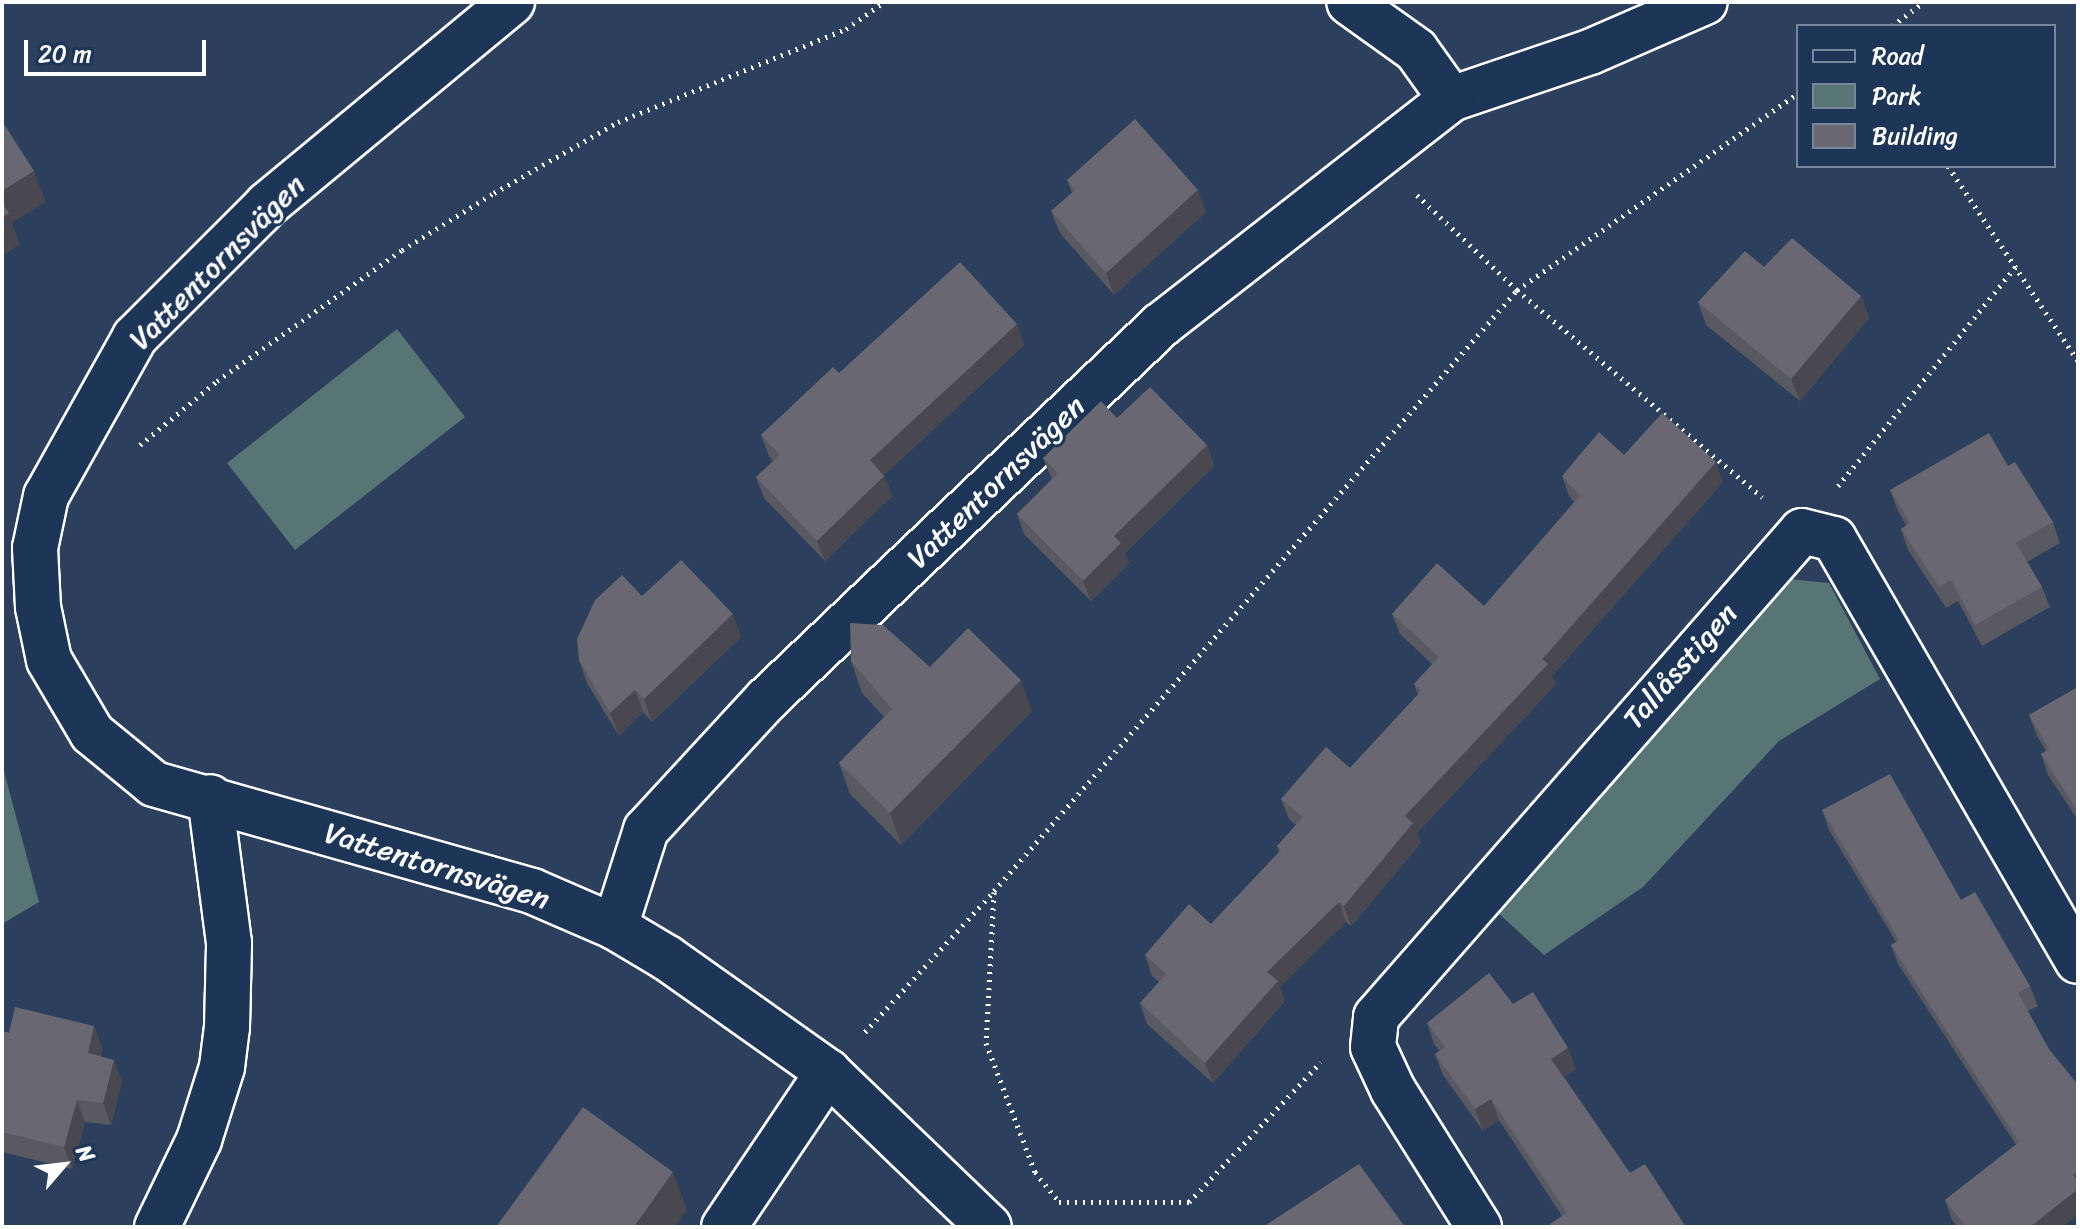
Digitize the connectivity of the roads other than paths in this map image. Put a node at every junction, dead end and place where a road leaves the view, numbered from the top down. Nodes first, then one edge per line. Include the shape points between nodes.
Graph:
1 (512, 2) edge
2 (1704, 2) edge
3 (1374, 8) edge
4 (1451, 99) junction
5 (210, 797) junction
6 (615, 927) junction
7 (2078, 961) edge
8 (828, 1072) junction
9 (157, 1227) edge
10 (724, 1227) edge
11 (989, 1227) edge
12 (1479, 1227) edge

1 - 5 street, Vattentornsvägen via 267,205 135,337 46,496 35,548 38,607 49,660 92,733 127,766 154,784
2 - 4 street, Vattentornsvägen via 1590,52
3 - 4 street via 1416,50
4 - 6 street, Vattentornsvägen via 1161,325 767,699 646,830
5 - 6 street, Vattentornsvägen via 532,891
5 - 9 street via 229,943 227,1027 222,1067 199,1140
6 - 8 street, Vattentornsvägen
7 - 12 street, Tallåsstigen via 1834,539 1802,531 1376,1017 1373,1047 1393,1090
8 - 10 street
8 - 11 street, Vattentornsvägen

